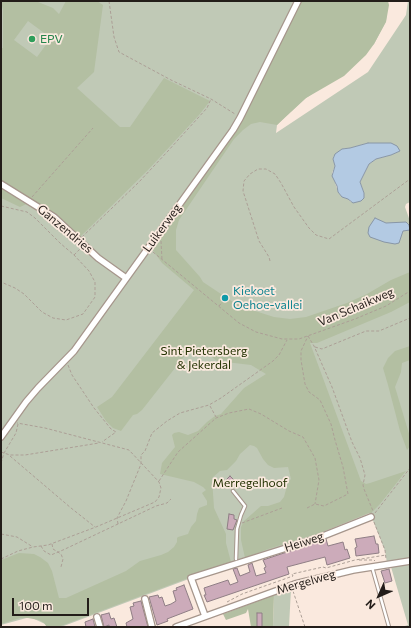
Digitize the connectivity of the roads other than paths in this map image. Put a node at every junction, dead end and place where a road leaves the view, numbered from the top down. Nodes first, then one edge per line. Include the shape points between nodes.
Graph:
1 (298, 1) edge
2 (1, 184) edge
3 (126, 278) junction
4 (1, 437) edge
5 (233, 491) dead end
6 (372, 516) road end
7 (236, 561) junction
8 (410, 561) edge
9 (372, 566) junction
10 (145, 599) dead end
11 (205, 616) junction
12 (97, 617) dead end
13 (100, 627) edge
14 (152, 627) edge
15 (176, 627) edge
16 (389, 627) edge

1 - 3 street, Luikerweg via 240,118
2 - 3 street, Ganzendries via 54,217 105,263
3 - 4 street, Luikerweg via 74,351 38,388
5 - 7 lane via 245,506 238,525
6 - 7 street, Heiweg via 318,538
7 - 11 street, Heiweg via 191,578
8 - 9 street, Mergelweg
9 - 11 street, Mergelweg via 290,585
9 - 16 lane
10 - 14 street
11 - 15 street, Mergelweg
12 - 13 street

